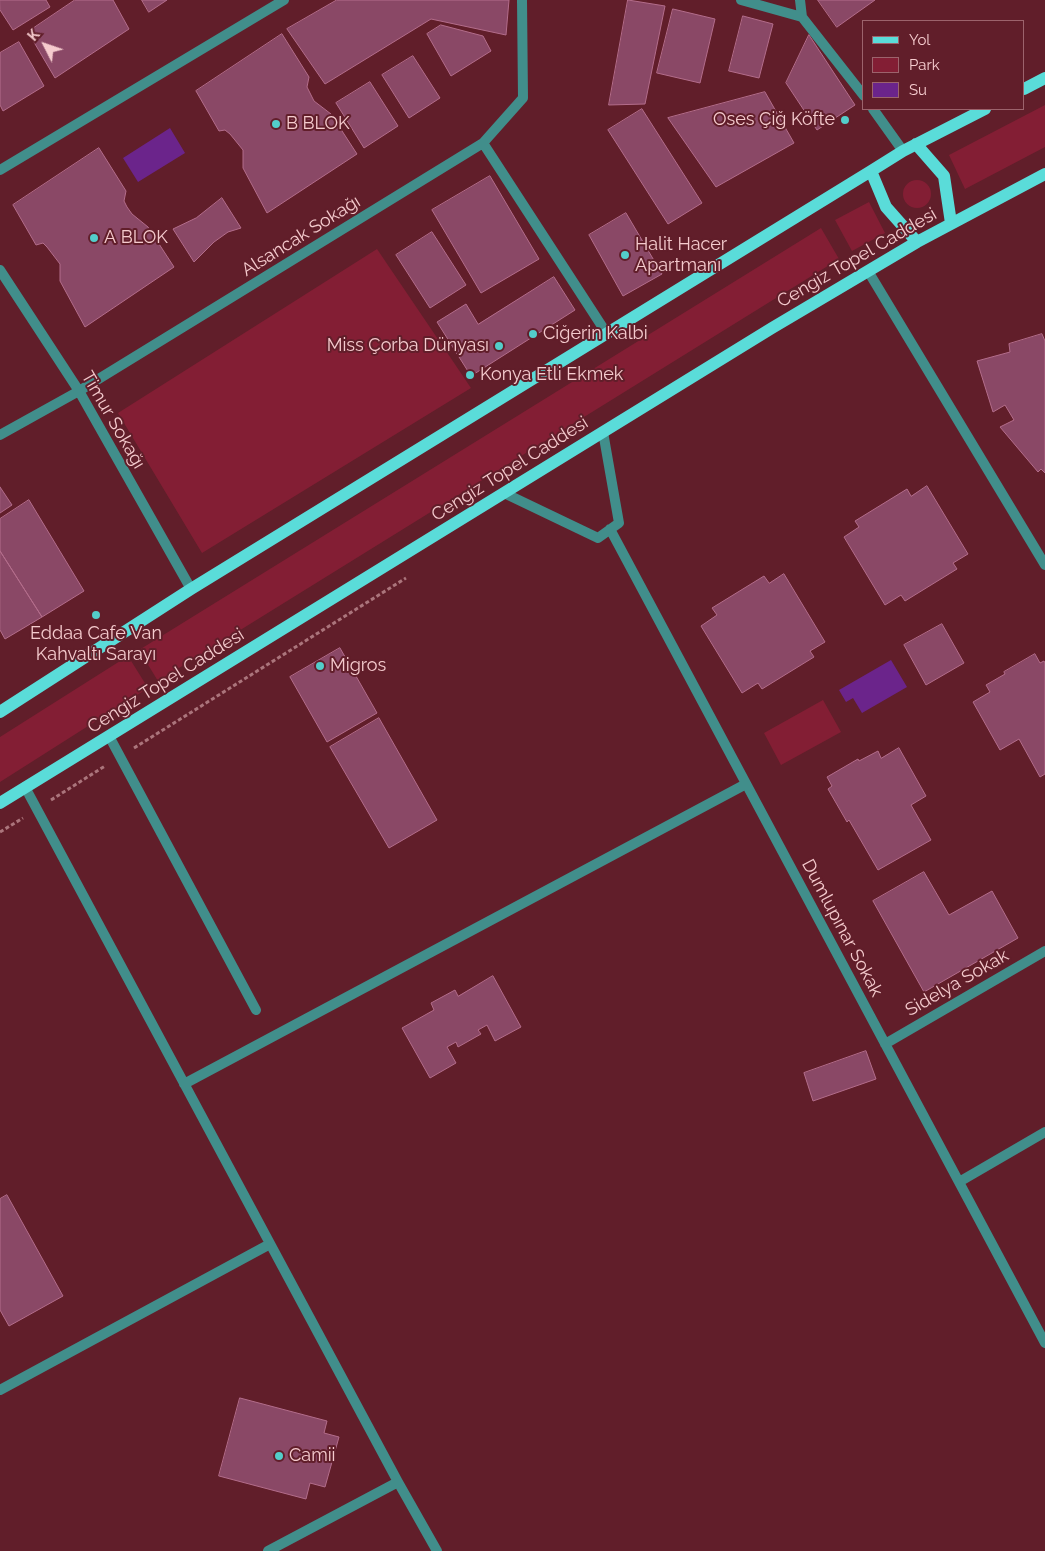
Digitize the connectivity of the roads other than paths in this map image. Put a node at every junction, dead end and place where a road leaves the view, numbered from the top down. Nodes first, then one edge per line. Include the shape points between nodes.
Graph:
1 (284, 0) edge
2 (522, 0) edge
3 (740, 0) edge
4 (800, 0) edge
5 (802, 17) junction
6 (1045, 78) edge
7 (1025, 88) edge
8 (862, 93) edge
9 (874, 110) edge
10 (983, 110) edge
11 (483, 143) junction
12 (916, 144) junction
13 (903, 151) junction
14 (0, 170) edge
15 (871, 171) junction
16 (1045, 174) edge
17 (951, 223) junction
18 (917, 242) junction
19 (0, 270) edge
20 (868, 271) junction
21 (607, 334) junction
22 (79, 392) junction
23 (603, 432) junction
24 (0, 434) edge
25 (504, 493) junction
26 (610, 529) junction
27 (1045, 566) edge
28 (191, 589) junction
29 (0, 712) edge
30 (109, 736) junction
31 (746, 784) junction
32 (25, 788) junction
33 (0, 803) edge
34 (1045, 950) edge
35 (256, 1010) dead end
36 (885, 1044) junction
37 (184, 1084) junction
38 (1045, 1132) edge
39 (959, 1182) junction
40 (270, 1244) junction
41 (1045, 1342) edge
42 (0, 1390) edge
43 (398, 1482) junction
44 (268, 1551) edge
45 (437, 1551) edge

1 - 14 street
2 - 11 street, Alsancak Sokağı via 523,98
3 - 5 street
4 - 5 street
5 - 8 street
6 - 7 main road
9 - 13 street
10 - 12 main road
11 - 21 street
11 - 22 street, Alsancak Sokağı
12 - 13 main road
12 - 17 main road via 944,176
13 - 15 main road
15 - 18 main road via 886,207
15 - 21 main road
16 - 17 main road, Cengiz Topel Caddesi
17 - 18 main road, Cengiz Topel Caddesi
18 - 20 main road, Cengiz Topel Caddesi
19 - 22 street, Timur Sokağı
20 - 23 main road, Cengiz Topel Caddesi
20 - 27 street
21 - 28 main road
22 - 24 street, Alsancak Sokağı
22 - 28 street, Timur Sokağı
23 - 25 main road, Cengiz Topel Caddesi
23 - 26 street via 619,523
25 - 26 street via 598,538
25 - 30 main road, Cengiz Topel Caddesi
26 - 31 street, Dumlupınar Sokak
28 - 29 main road
30 - 32 main road, Cengiz Topel Caddesi
30 - 35 street
31 - 36 street, Dumlupınar Sokak
31 - 37 street
32 - 33 main road, Cengiz Topel Caddesi
32 - 37 street
34 - 36 street, Sidelya Sokak
36 - 39 street, Dumlupınar Sokak
37 - 40 street
38 - 39 street
39 - 41 street, Dumlupınar Sokak
40 - 42 street
40 - 43 street
43 - 44 street
43 - 45 street

